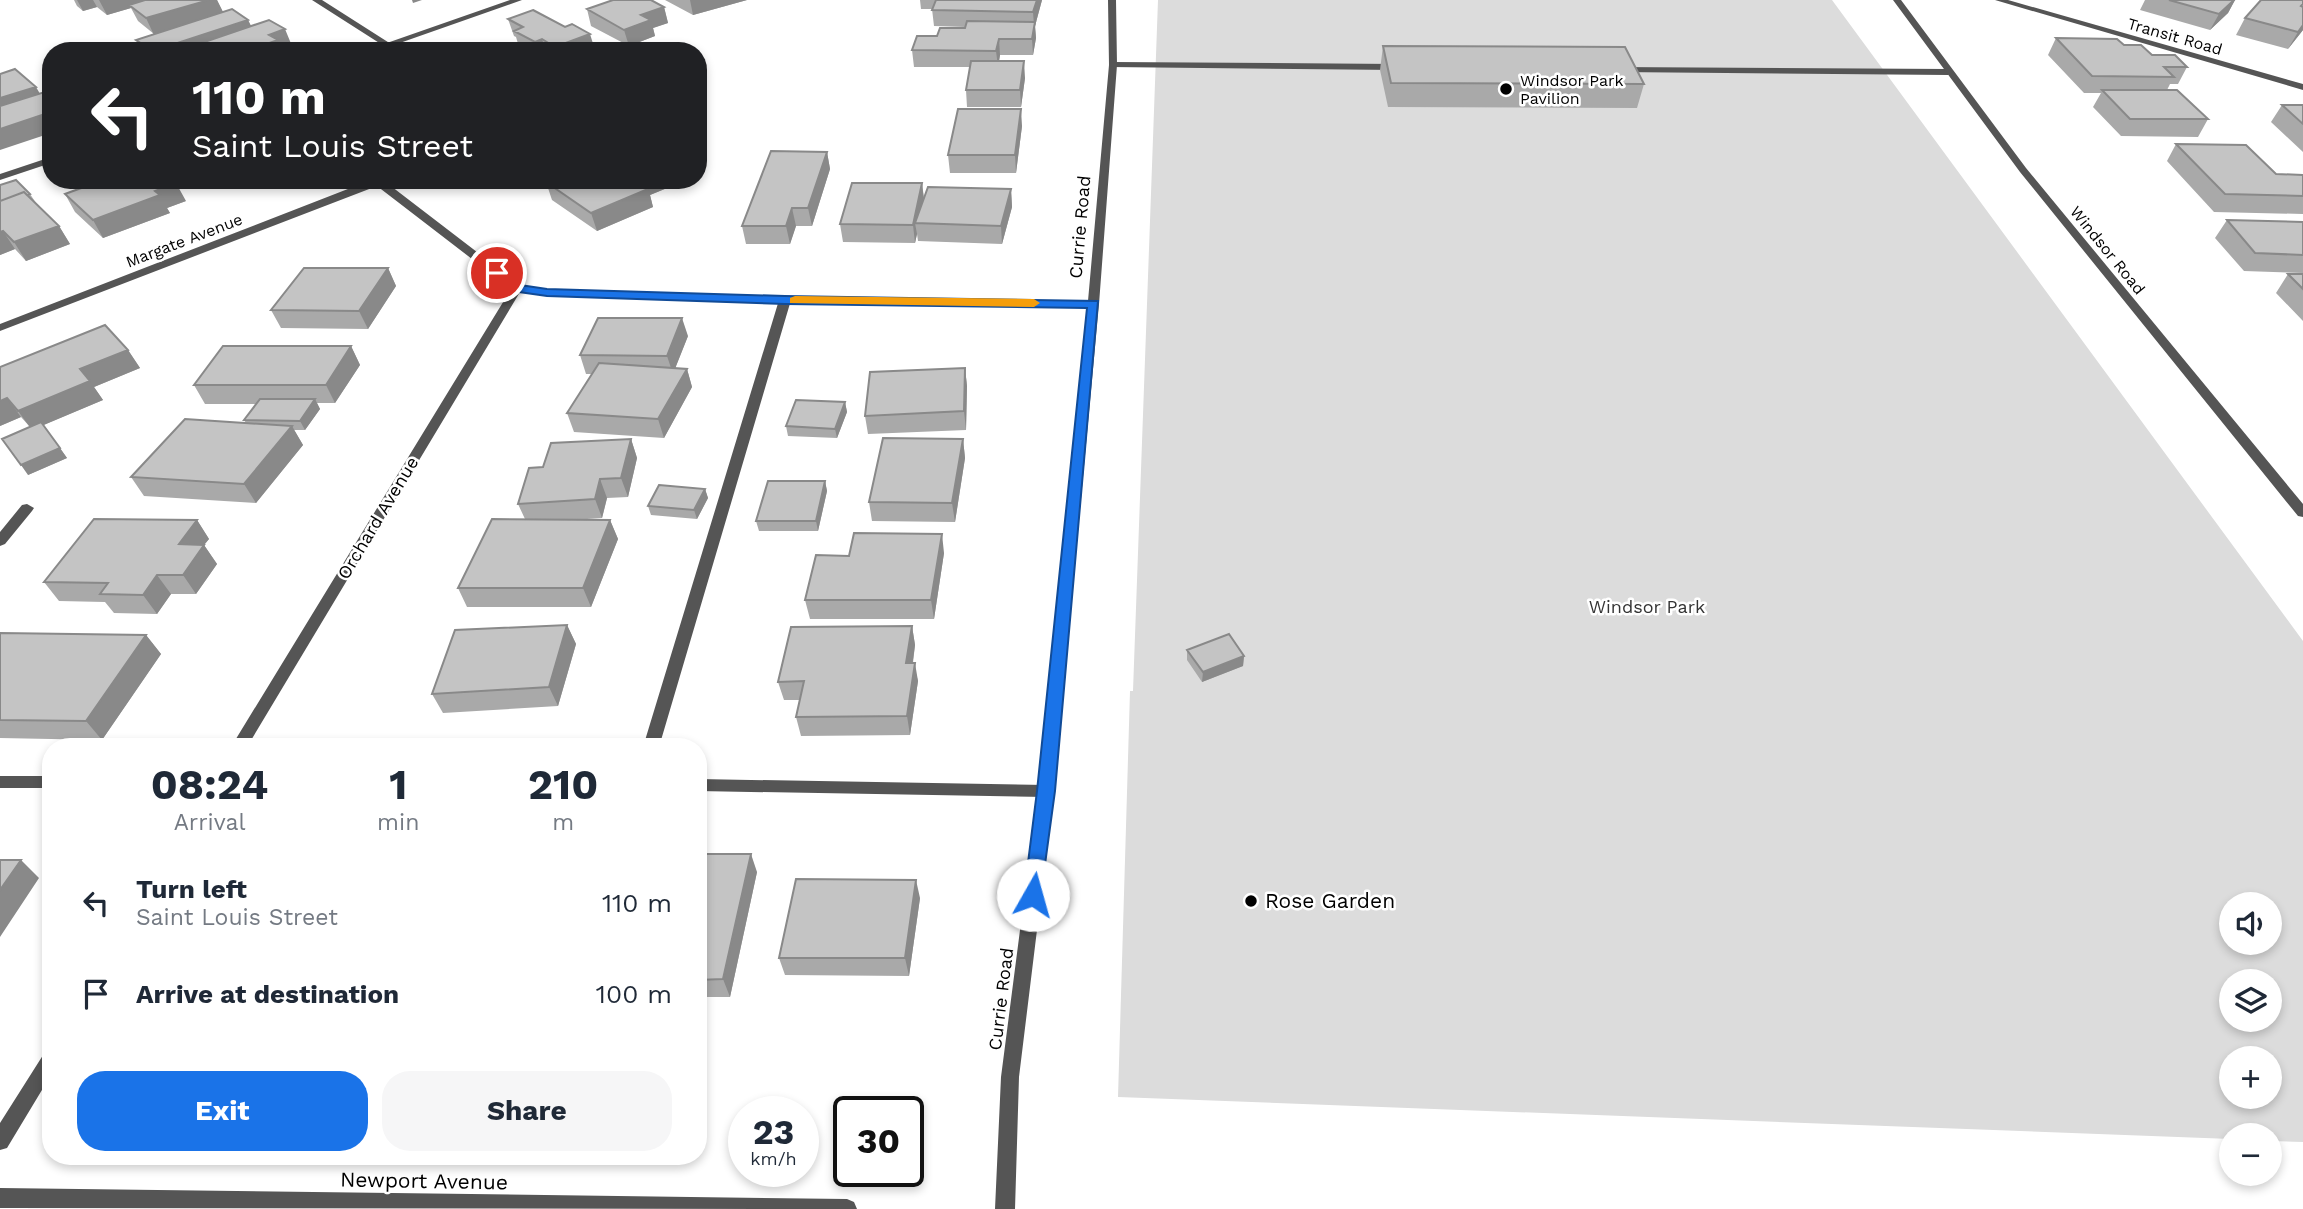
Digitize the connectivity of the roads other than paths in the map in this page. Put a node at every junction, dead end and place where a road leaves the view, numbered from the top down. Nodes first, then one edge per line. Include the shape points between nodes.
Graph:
1 (316, 0) edge
2 (518, 0) edge
3 (1112, 0) edge
4 (1897, 0) edge
5 (1998, 0) edge
6 (384, 42) edge
7 (393, 42) edge
8 (1113, 65) junction
9 (1402, 67) edge
10 (1608, 68) edge
11 (1948, 72) junction
12 (2303, 87) edge
13 (42, 163) edge
14 (0, 177) edge
15 (356, 189) edge
16 (387, 189) edge
17 (517, 288) junction
18 (785, 300) junction
19 (1093, 304) junction
20 (0, 328) edge
21 (27, 508) dead end
22 (2303, 513) edge
23 (0, 541) edge
24 (244, 738) edge
25 (654, 738) edge
26 (0, 782) edge
27 (42, 782) edge
28 (707, 785) edge
29 (1046, 791) junction
30 (42, 1073) edge
31 (0, 1141) edge
32 (0, 1198) edge
33 (847, 1209) edge
34 (1005, 1209) edge

1 - 6 street
2 - 7 street
3 - 8 street, Currie Road
4 - 11 street, Windsor Road
5 - 12 street, Transit Road
8 - 9 street
8 - 19 street, Currie Road
10 - 11 street
11 - 22 street, Windsor Road
13 - 14 street
15 - 20 street, Margate Avenue
16 - 17 street
17 - 18 street
17 - 24 street, Orchard Avenue
18 - 19 street
18 - 25 street
19 - 29 street, Currie Road
21 - 23 street
26 - 27 street
28 - 29 street
29 - 34 street, Currie Road via 1010,1077
30 - 31 street
32 - 33 street, Newport Avenue

